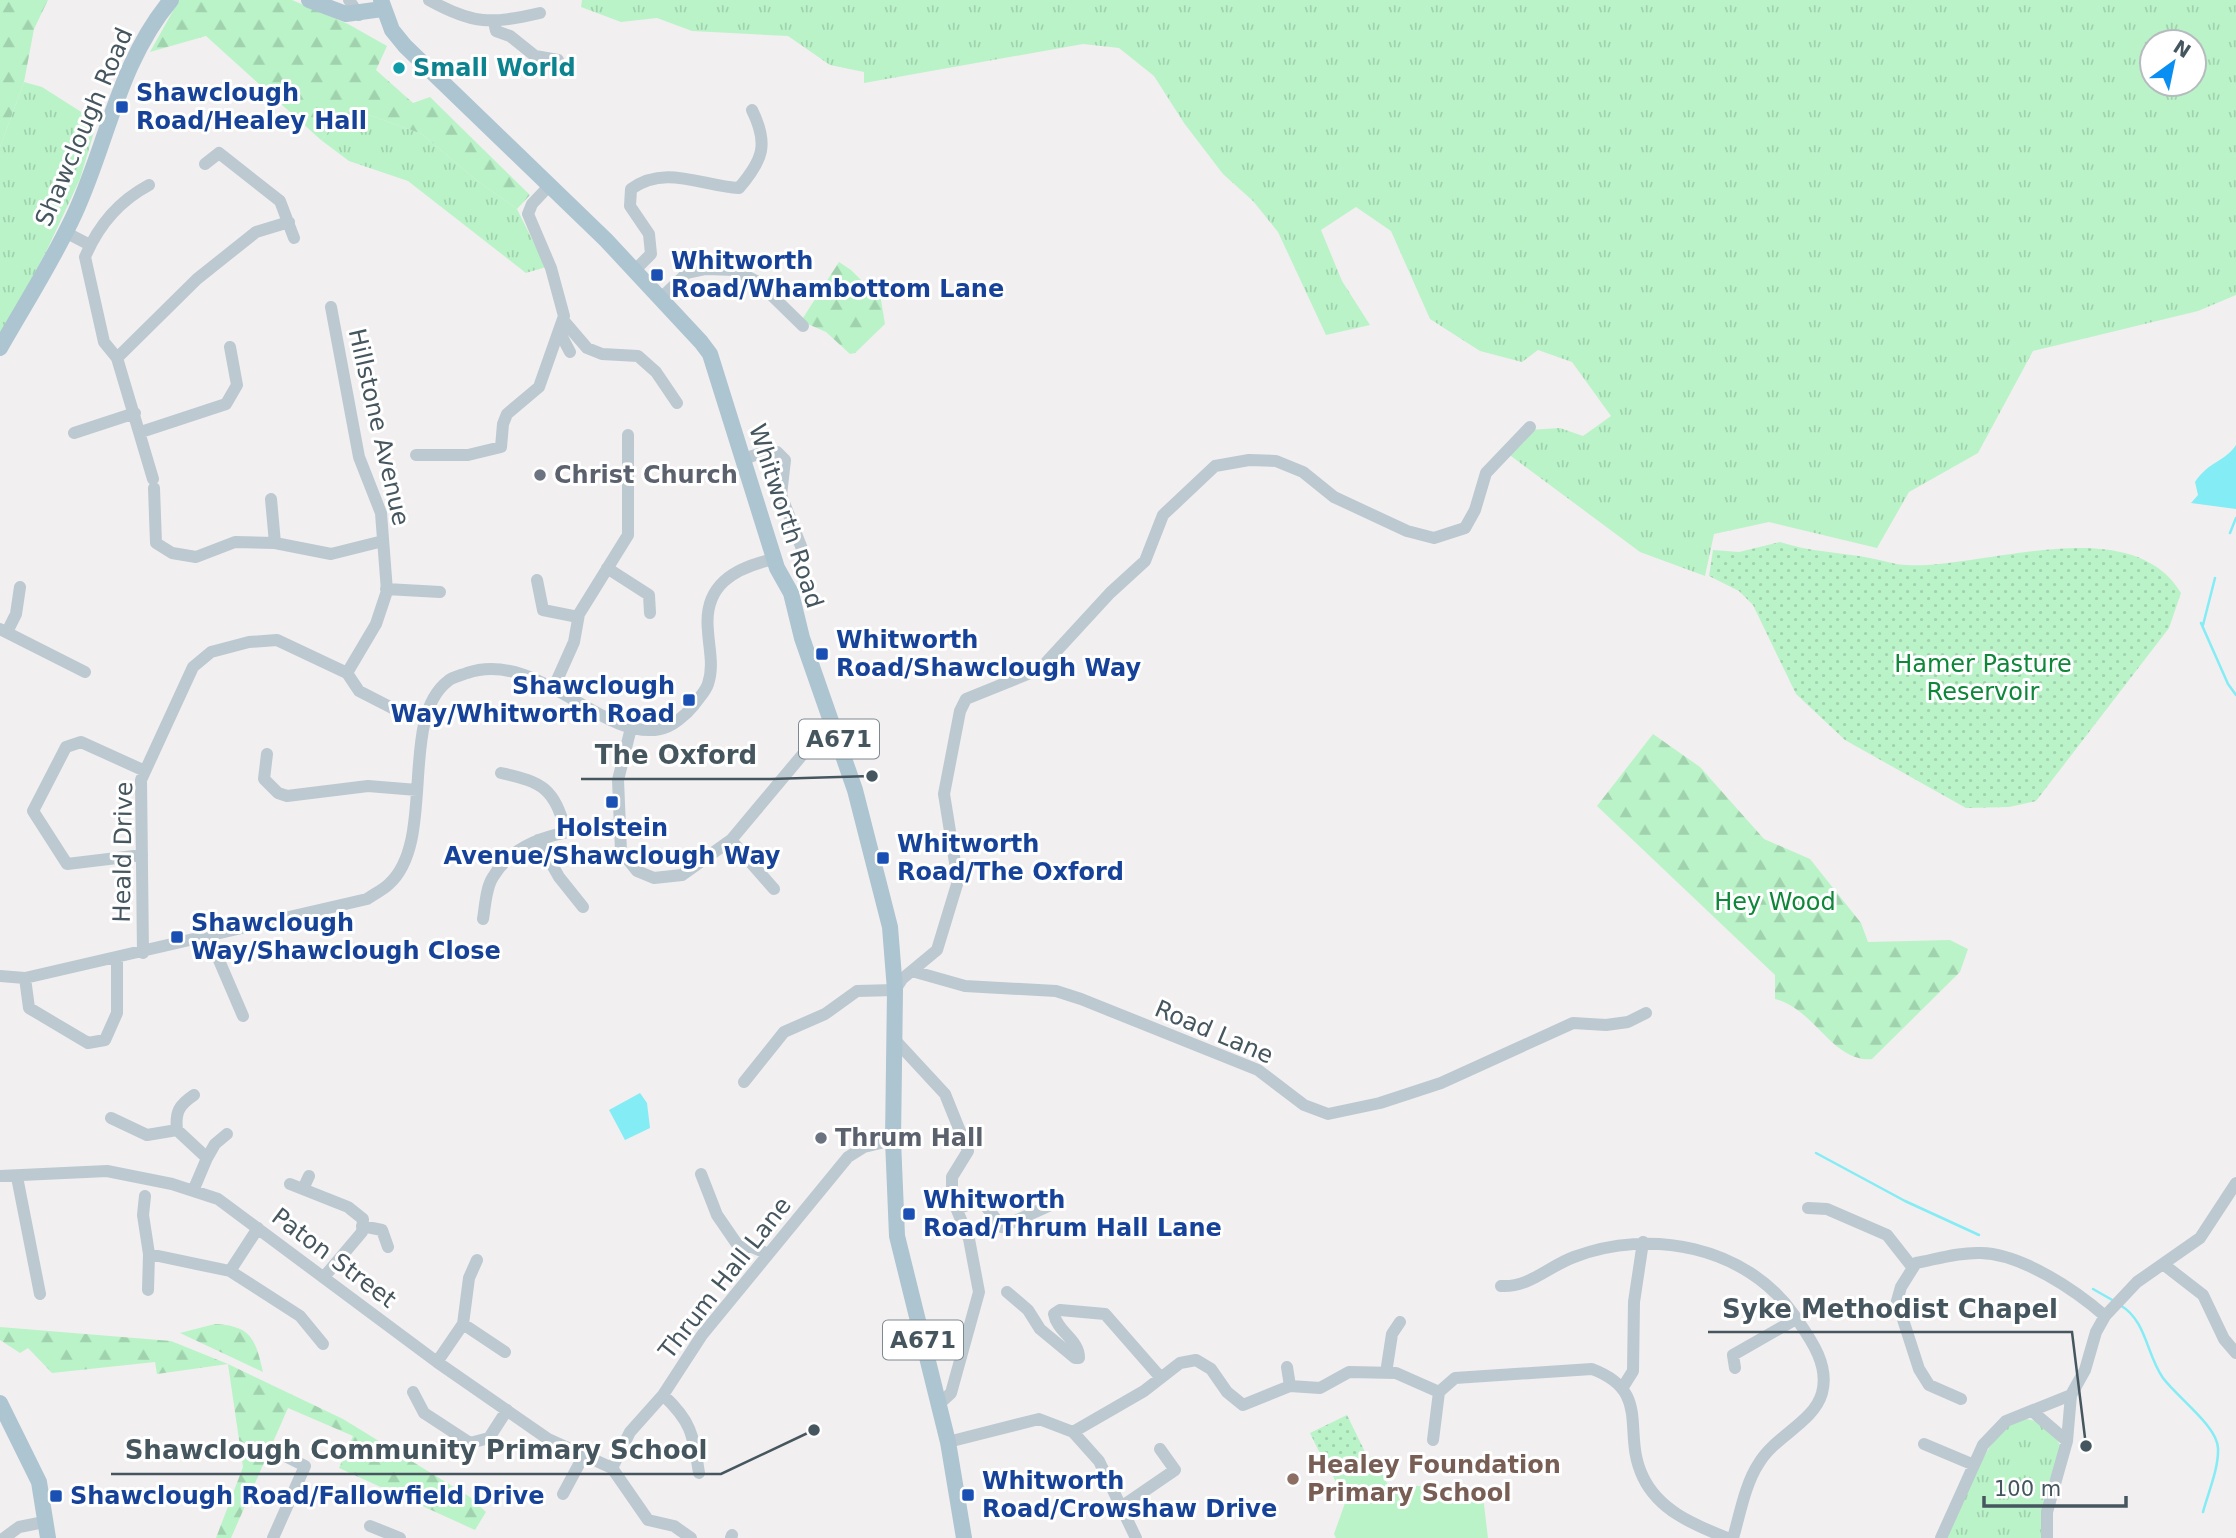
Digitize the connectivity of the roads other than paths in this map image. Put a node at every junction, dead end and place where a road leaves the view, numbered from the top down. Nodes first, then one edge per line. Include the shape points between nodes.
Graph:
1 (171, 0) edge
2 (309, 0) edge
3 (349, 0) edge
4 (429, 0) edge
5 (381, 5) edge
6 (540, 13) dead end
7 (359, 15) junction
8 (494, 22) junction
9 (558, 60) dead end
10 (752, 110) dead end
11 (205, 164) dead end
12 (149, 185) dead end
13 (548, 186) junction
14 (289, 222) junction
15 (65, 232) junction
16 (294, 238) dead end
17 (90, 245) junction
18 (635, 270) junction
19 (661, 298) junction
20 (331, 307) dead end
21 (561, 325) junction
22 (803, 326) dead end
23 (230, 347) dead end
24 (0, 348) edge
25 (570, 352) dead end
26 (117, 358) junction
27 (677, 403) dead end
28 (135, 413) junction
29 (1530, 428) dead end
30 (141, 432) junction
31 (74, 433) dead end
32 (628, 435) dead end
33 (416, 455) dead end
34 (743, 459) junction
35 (271, 499) dead end
36 (383, 541) junction
37 (275, 543) junction
38 (804, 554) dead end
39 (774, 559) junction
40 (607, 568) junction
41 (537, 580) dead end
42 (20, 587) dead end
43 (386, 589) junction
44 (440, 592) dead end
45 (650, 613) dead end
46 (578, 617) junction
47 (4, 631) edge
48 (85, 672) dead end
49 (347, 673) junction
50 (553, 689) junction
51 (426, 717) junction
52 (631, 728) junction
53 (839, 741) junction
54 (267, 754) dead end
55 (145, 771) junction
56 (501, 774) dead end
57 (417, 790) junction
58 (620, 824) junction
59 (566, 832) junction
60 (538, 840) junction
61 (731, 840) junction
62 (142, 855) junction
63 (775, 888) dead end
64 (583, 907) dead end
65 (483, 919) dead end
66 (209, 937) junction
67 (144, 953) junction
68 (117, 958) junction
69 (912, 971) junction
70 (0, 976) edge
71 (25, 978) junction
72 (895, 990) junction
73 (1646, 1013) dead end
74 (243, 1016) dead end
75 (895, 1040) junction
76 (744, 1082) dead end
77 (194, 1096) dead end
78 (111, 1118) dead end
79 (177, 1130) junction
80 (227, 1134) dead end
81 (893, 1140) junction
82 (206, 1158) junction
83 (701, 1174) dead end
84 (0, 1176) edge
85 (309, 1176) dead end
86 (17, 1177) junction
87 (2236, 1183) edge
88 (193, 1191) junction
89 (145, 1196) dead end
90 (1055, 1203) dead end
91 (1808, 1208) dead end
92 (957, 1209) junction
93 (362, 1226) junction
94 (258, 1228) junction
95 (1643, 1242) junction
96 (388, 1247) dead end
97 (149, 1254) junction
98 (768, 1254) junction
99 (477, 1260) dead end
100 (2163, 1264) junction
101 (1913, 1268) junction
102 (230, 1271) junction
103 (324, 1277) junction
104 (1501, 1286) dead end
105 (148, 1290) dead end
106 (1007, 1292) dead end
107 (40, 1294) dead end
108 (2113, 1307) junction
109 (1796, 1318) junction
110 (1400, 1322) dead end
111 (463, 1324) junction
112 (323, 1344) dead end
113 (505, 1352) dead end
114 (2236, 1353) edge
115 (437, 1362) junction
116 (1287, 1367) dead end
117 (1735, 1368) dead end
118 (1386, 1373) junction
119 (1160, 1378) junction
120 (1290, 1386) junction
121 (1623, 1387) junction
122 (412, 1392) dead end
123 (1439, 1392) junction
124 (663, 1395) junction
125 (2071, 1395) junction
126 (1961, 1399) dead end
127 (938, 1405) junction
128 (507, 1410) junction
129 (2032, 1411) junction
130 (3, 1413) edge
131 (1073, 1432) junction
132 (1433, 1440) dead end
133 (2067, 1441) junction
134 (948, 1442) junction
135 (1924, 1444) dead end
136 (1160, 1449) dead end
137 (283, 1455) dead end
138 (584, 1455) junction
139 (1974, 1465) junction
140 (612, 1468) junction
141 (699, 1473) dead end
142 (563, 1494) dead end
143 (1121, 1507) junction
144 (370, 1526) dead end
145 (46, 1530) edge
146 (4, 1538) edge
147 (273, 1538) edge
148 (400, 1538) edge
149 (691, 1538) edge
150 (964, 1538) edge
151 (1136, 1538) edge
152 (1730, 1538) edge
153 (1941, 1538) edge
154 (2046, 1538) edge

1 - 15 main road, Shawclough Road via 122,83
2 - 7 main road via 346,15
3 - 7 street
4 - 8 street via 460,17
5 - 7 main road
5 - 13 main road, A671 via 405,46
6 - 8 street
8 - 9 street via 496,31 535,55
10 - 18 street via 764,142 756,168 739,188 664,176 631,189 630,206 649,234 652,254
11 - 14 street via 219,153 280,201
12 - 17 street via 112,213
13 - 18 main road, Whitworth Road / A671
13 - 21 street via 528,214 553,274
14 - 16 street
14 - 26 street via 256,232 197,279
15 - 17 street
15 - 24 main road, Shawclough Road
17 - 26 street via 85,257 104,342
18 - 19 main road, Whitworth Road / A671
19 - 22 street via 687,273 735,270 758,282
19 - 34 main road, Whitworth Road / A671 via 710,354
20 - 36 street, Hillstone Avenue via 359,457 381,513
21 - 25 street
21 - 27 street via 587,348 602,354 638,356 656,372
21 - 33 street via 537,391 508,414 503,424 501,447 468,455
23 - 30 street via 237,385 226,404
26 - 28 street
28 - 30 street
28 - 31 street
29 - 69 street via 1486,473 1465,528 1434,538 1386,522 1276,461 1215,466 1201,476 1163,515 1145,561 1040,669 965,699 944,794 958,881 937,950
30 - 37 street via 153,483 156,542 172,553 196,557 236,542
32 - 40 street via 628,534
34 - 38 street via 768,451 785,460 781,495
34 - 39 main road, Whitworth Road / A671
35 - 37 street
36 - 37 street via 331,554
36 - 43 street, Hillstone Avenue
39 - 52 street via 738,570 717,587 709,604 712,659 708,686 687,714 660,729
39 - 53 main road, Whitworth Road / A671 via 791,593
40 - 45 street via 649,595
40 - 46 street
41 - 46 street via 543,610
42 - 47 street via 16,614
43 - 44 street
43 - 49 street, Hillstone Avenue via 376,624
46 - 50 street via 574,642
47 - 48 street
49 - 51 street via 359,691 396,710
49 - 55 street, Heald Drive via 277,640 211,652 193,667
50 - 51 street via 516,670 479,669 448,680 427,706
50 - 52 street
51 - 57 street
52 - 58 street via 618,780
53 - 61 street via 803,754
53 - 72 main road, Whitworth Road / A671 via 890,927
54 - 57 street via 264,779 287,796 368,786
55 - 62 street, Heald Drive via 141,780
55 - 62 street via 81,742 66,747 33,811 67,864
56 - 59 street via 535,781 552,797
57 - 66 street via 409,852 391,883 367,899
58 - 59 street
58 - 61 street via 621,851 636,871 654,878 682,875
59 - 60 street
60 - 64 street
60 - 65 street via 515,851 491,878
61 - 63 street
62 - 67 street, Heald Drive
66 - 67 street
66 - 74 street
67 - 68 street
68 - 71 street
68 - 71 street via 117,1013 105,1040 97,1042 88,1043 29,1009
69 - 72 street
69 - 73 street, Road Lane via 965,986 1055,991 1081,999 1238,1060 1304,1105 1328,1114 1441,1083 1573,1023 1628,1022
70 - 71 street
72 - 75 main road, Whitworth Road / A671
72 - 76 street via 857,991 825,1014 784,1032
75 - 81 main road, Whitworth Road / A671
75 - 92 street via 950,1101 968,1152 952,1177
77 - 79 street via 181,1104
78 - 79 street via 147,1135
79 - 82 street
80 - 82 street
81 - 98 street, Thrum Hall Lane via 864,1147 848,1157
81 - 127 main road, Whitworth Road / A671 via 897,1236
82 - 88 street
83 - 98 street via 716,1215 739,1247
84 - 86 street, Paton Street
85 - 93 street via 296,1187 348,1207 363,1219
86 - 88 street, Paton Street via 107,1171
86 - 107 street
87 - 100 street via 2209,1227
88 - 94 street, Paton Street via 218,1199
89 - 97 street
90 - 92 street via 1002,1227 981,1200
91 - 101 street via 1827,1209 1887,1235
92 - 127 street via 969,1239 979,1292 951,1392
93 - 96 street via 382,1230
93 - 103 street via 362,1232
94 - 102 street
94 - 103 street, Paton Street
95 - 104 street via 1573,1257 1516,1287
95 - 109 street via 1702,1251 1745,1269 1781,1297
95 - 121 street via 1634,1302 1633,1371
97 - 102 street
97 - 105 street
98 - 124 street, Thrum Hall Lane via 702,1335
99 - 111 street via 469,1278
100 - 108 street
100 - 114 street via 2203,1294 2224,1339
101 - 108 street via 1982,1253 2008,1259
101 - 126 street via 1897,1301 1919,1369 1929,1385
102 - 112 street via 300,1316
103 - 115 street, Paton Street
106 - 119 street via 1075,1359 1079,1359 1078,1349 1055,1323 1054,1314 1060,1310 1105,1314
108 - 125 street via 2096,1332 2085,1370
109 - 117 street via 1733,1355
109 - 152 street via 1821,1362 1822,1392 1816,1408 1781,1436 1758,1463
110 - 118 street via 1392,1334
111 - 113 street
111 - 115 street
115 - 128 street, Paton Street
116 - 120 street
118 - 120 street via 1349,1372 1315,1388
118 - 123 street
119 - 120 street via 1180,1363 1196,1360 1211,1368 1227,1392 1243,1405
119 - 131 street
121 - 123 street via 1592,1370 1455,1378
121 - 152 street via 1632,1403 1643,1477 1670,1510
122 - 128 street via 424,1413 470,1443 489,1438
123 - 132 street
124 - 140 street, Thrum Hall Lane via 630,1432
124 - 141 street via 692,1429
125 - 129 street
125 - 133 street
127 - 134 main road, Whitworth Road / A671
128 - 138 street, Paton Street via 548,1439
129 - 133 street
129 - 139 street via 2006,1421 1983,1446
130 - 145 main road via 38,1482
131 - 134 street via 1039,1419
131 - 143 street via 1098,1461
133 - 154 street via 2047,1512
134 - 150 main road, Whitworth Road / A671
135 - 139 street
136 - 143 street via 1175,1470
137 - 147 street via 304,1466
138 - 140 street, Paton Street
138 - 142 street
139 - 153 street
140 - 149 street via 648,1520 674,1526
143 - 151 street
144 - 148 street
145 - 146 street via 19,1527

